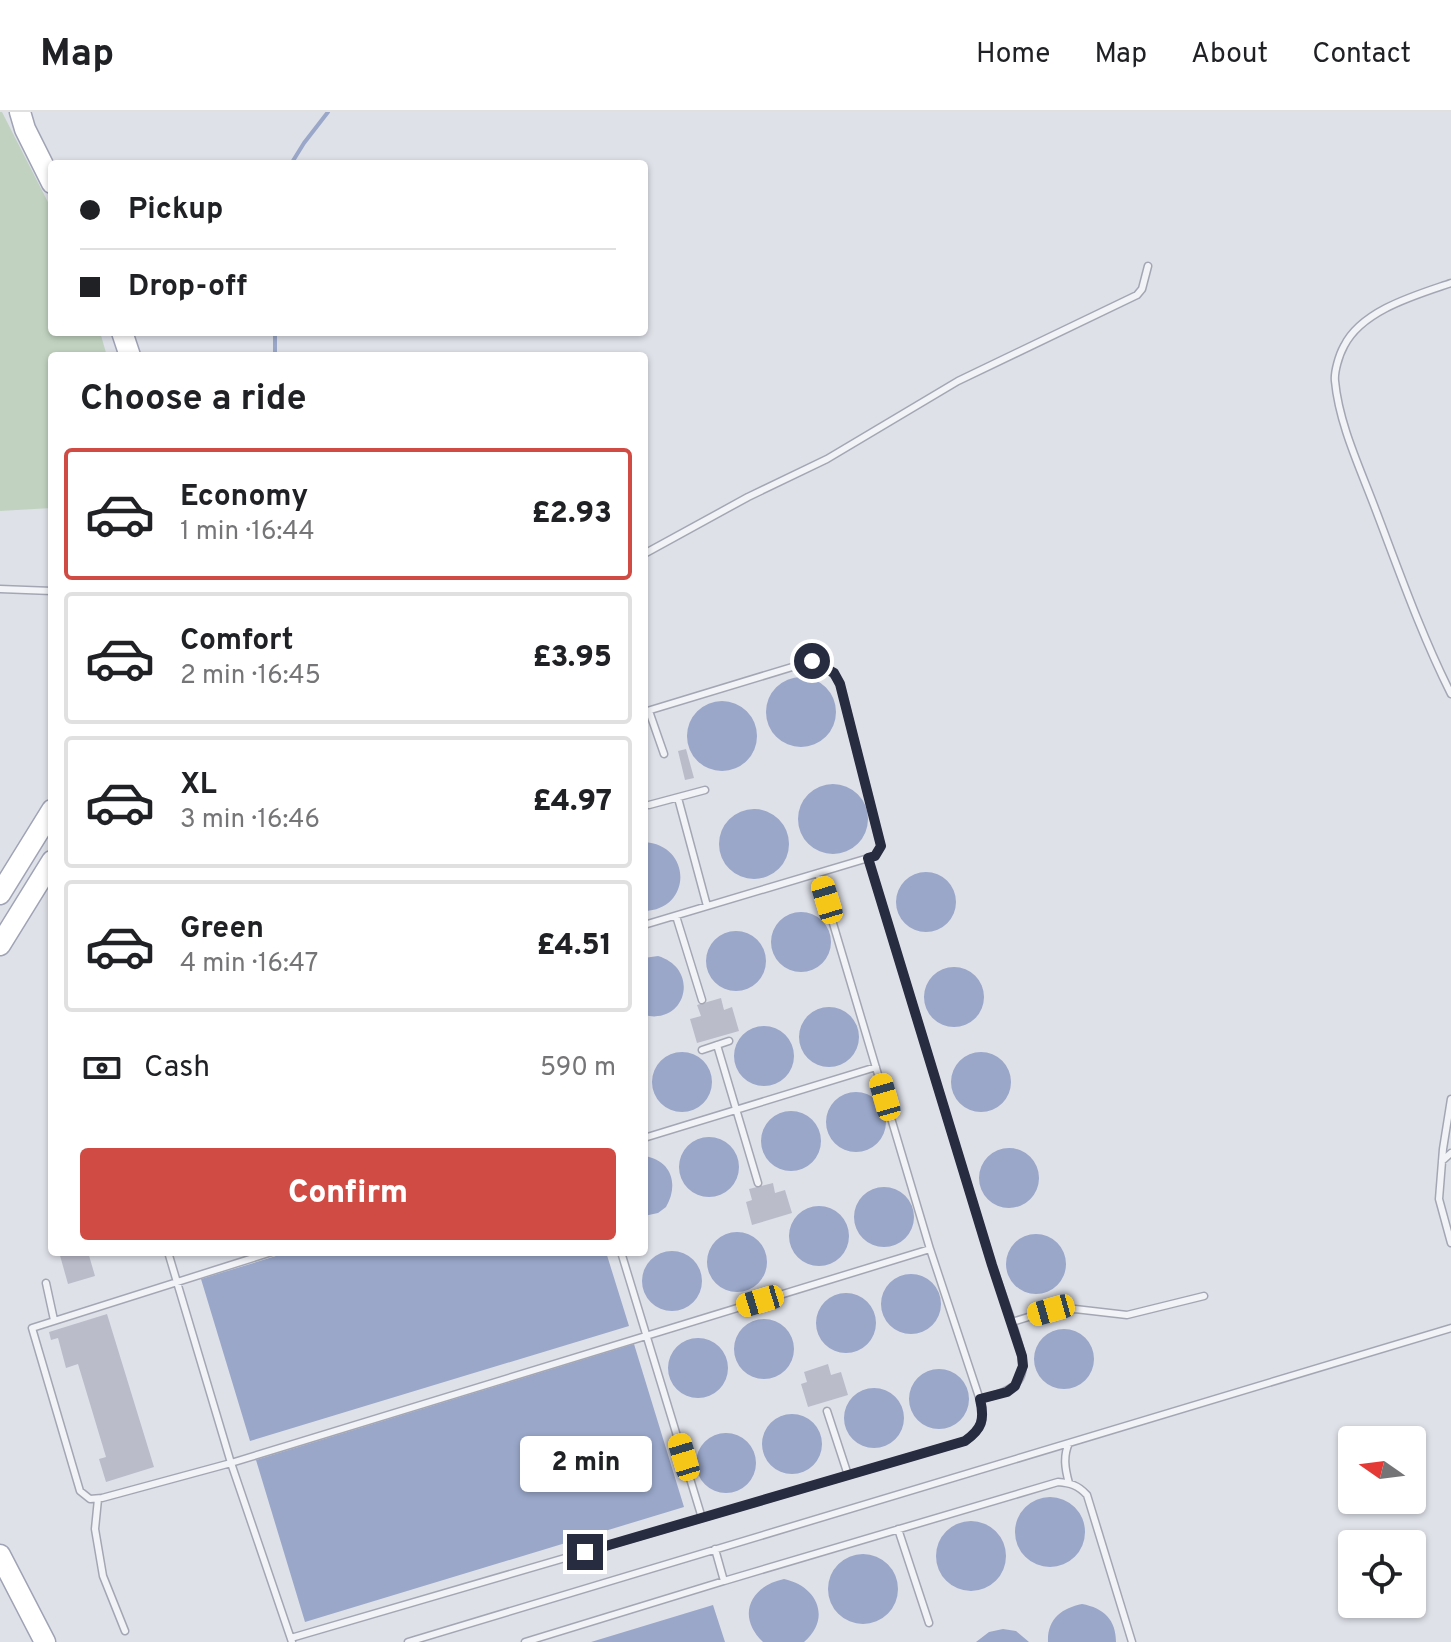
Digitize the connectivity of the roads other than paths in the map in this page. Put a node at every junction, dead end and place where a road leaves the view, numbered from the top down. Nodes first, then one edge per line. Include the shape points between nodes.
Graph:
1 (20, 112) edge
2 (48, 175) edge
3 (1148, 266) dead end
4 (1451, 283) edge
5 (648, 552) edge
6 (0, 589) edge
7 (48, 591) edge
8 (1451, 694) edge
9 (648, 711) edge
10 (648, 714) edge
11 (664, 754) dead end
12 (705, 790) dead end
13 (678, 798) junction
14 (649, 805) dead end
15 (48, 816) edge
16 (868, 858) junction
17 (48, 867) edge
18 (818, 873) junction
19 (0, 894) edge
20 (707, 906) junction
21 (676, 916) junction
22 (648, 924) edge
23 (0, 945) edge
24 (702, 1000) dead end
25 (729, 1041) dead end
26 (717, 1045) junction
27 (702, 1050) dead end
28 (876, 1067) junction
29 (1451, 1099) edge
30 (736, 1110) junction
31 (648, 1137) edge
32 (1451, 1153) edge
33 (1442, 1161) junction
34 (758, 1183) dead end
35 (1451, 1243) edge
36 (930, 1249) junction
37 (169, 1256) edge
38 (259, 1256) edge
39 (622, 1256) edge
40 (177, 1281) junction
41 (46, 1283) dead end
42 (1204, 1296) dead end
43 (54, 1320) junction
44 (1012, 1322) junction
45 (1451, 1328) edge
46 (647, 1335) junction
47 (980, 1399) junction
48 (827, 1411) dead end
49 (1069, 1443) junction
50 (231, 1463) junction
51 (848, 1475) junction
52 (1069, 1483) junction
53 (98, 1499) junction
54 (702, 1518) junction
55 (898, 1529) junction
56 (715, 1549) junction
57 (0, 1555) edge
58 (724, 1581) junction
59 (929, 1623) dead end
60 (125, 1631) dead end
61 (291, 1640) edge
62 (45, 1642) edge
63 (408, 1642) edge
64 (525, 1642) edge
65 (1132, 1642) edge

1 - 2 main road
3 - 5 lane via 1137,295 958,381 827,459
4 - 8 lane via 1366,320 1344,345 1334,378 1361,471
6 - 7 lane
9 - 16 lane via 812,661 825,666 840,684 881,846
10 - 11 lane
12 - 13 lane
13 - 14 lane
13 - 20 lane
15 - 19 main road
16 - 18 lane
16 - 44 lane
17 - 23 main road
18 - 20 lane
18 - 28 lane
20 - 21 lane
21 - 22 lane
21 - 24 lane
25 - 26 lane
26 - 27 lane
26 - 30 lane
28 - 30 lane
28 - 36 lane
29 - 33 lane
30 - 31 lane
30 - 34 lane
32 - 33 lane
33 - 35 lane via 1439,1199
36 - 46 lane
36 - 47 lane
37 - 40 lane
38 - 40 lane
39 - 46 lane
40 - 43 lane
40 - 50 lane
41 - 43 lane
42 - 44 lane via 1127,1315 1051,1310
43 - 53 lane via 32,1328 80,1491
44 - 47 lane via 1022,1356 1020,1377 1007,1392
45 - 49 lane
46 - 50 lane
46 - 54 lane
47 - 51 lane via 984,1419 965,1441
48 - 51 lane
49 - 52 lane
49 - 56 lane
50 - 53 lane
50 - 61 lane
51 - 54 lane
52 - 55 lane
52 - 65 lane via 1087,1495
53 - 60 lane via 95,1529 103,1576
54 - 61 lane
55 - 58 lane
55 - 59 lane
56 - 58 lane
56 - 63 lane
57 - 62 main road
58 - 64 lane

